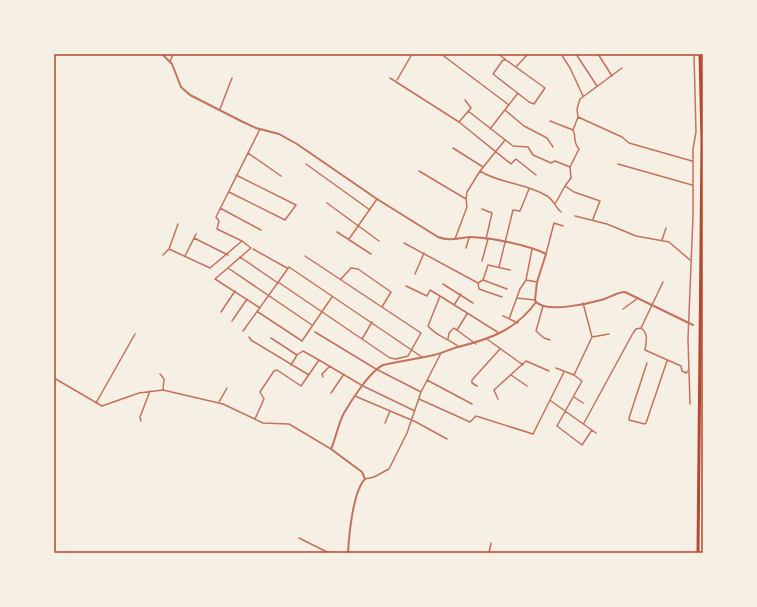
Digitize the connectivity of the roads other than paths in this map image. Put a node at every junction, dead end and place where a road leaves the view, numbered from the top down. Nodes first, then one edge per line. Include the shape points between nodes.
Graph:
1 (162, 54) edge
2 (173, 54) edge
3 (412, 54) edge
4 (441, 54) edge
5 (498, 54) edge
6 (528, 54) edge
7 (561, 54) edge
8 (576, 54) edge
9 (598, 54) edge
10 (694, 54) edge
11 (700, 54) edge
12 (505, 59) junction
13 (170, 62) junction
14 (516, 67) junction
15 (622, 68) dead end
16 (612, 76) junction
17 (232, 78) dead end
18 (390, 78) dead end
19 (397, 81) junction
20 (597, 86) junction
21 (518, 93) junction
22 (583, 96) junction
23 (465, 100) dead end
24 (509, 105) junction
25 (220, 109) junction
26 (505, 110) junction
27 (468, 111) junction
28 (578, 117) junction
29 (550, 121) dead end
30 (459, 122) junction
31 (260, 129) junction
32 (490, 129) junction
33 (573, 130) junction
34 (505, 140) junction
35 (553, 147) dead end
36 (453, 148) dead end
37 (496, 151) junction
38 (248, 152) junction
39 (692, 161) junction
40 (306, 164) dead end
41 (618, 164) dead end
42 (482, 167) junction
43 (570, 167) junction
44 (419, 170) dead end
45 (480, 171) junction
46 (236, 175) junction
47 (536, 175) dead end
48 (281, 176) dead end
49 (692, 185) junction
50 (565, 186) junction
51 (529, 188) junction
52 (228, 191) junction
53 (377, 199) junction
54 (466, 199) junction
55 (327, 203) dead end
56 (555, 204) junction
57 (220, 208) junction
58 (482, 209) dead end
59 (370, 210) junction
60 (561, 212) dead end
61 (575, 216) dead end
62 (593, 219) junction
63 (178, 224) dead end
64 (358, 226) junction
65 (563, 226) dead end
66 (666, 228) dead end
67 (261, 230) dead end
68 (337, 232) dead end
69 (196, 234) dead end
70 (194, 238) junction
71 (469, 238) junction
72 (348, 239) junction
73 (487, 239) junction
74 (455, 240) junction
75 (662, 240) junction
76 (242, 241) junction
77 (379, 241) dead end
78 (505, 242) junction
79 (404, 243) dead end
80 (466, 248) dead end
81 (169, 249) junction
82 (253, 249) dead end
83 (532, 249) junction
84 (424, 253) junction
85 (371, 254) dead end
86 (546, 254) junction
87 (163, 255) dead end
88 (228, 255) junction
89 (185, 256) junction
90 (305, 256) dead end
91 (240, 257) junction
92 (690, 260) junction
93 (482, 261) dead end
94 (227, 267) junction
95 (499, 267) junction
96 (287, 268) junction
97 (510, 270) dead end
98 (415, 274) dead end
99 (341, 280) junction
100 (483, 280) junction
101 (526, 280) junction
102 (278, 282) junction
103 (537, 282) junction
104 (663, 282) dead end
105 (478, 283) junction
106 (443, 284) dead end
107 (406, 286) dead end
108 (507, 289) dead end
109 (235, 291) junction
110 (461, 294) junction
111 (268, 296) junction
112 (332, 296) junction
113 (440, 296) junction
114 (502, 297) dead end
115 (517, 298) junction
116 (638, 298) junction
117 (247, 299) junction
118 (536, 301) junction
119 (473, 302) dead end
120 (583, 303) junction
121 (651, 304) junction
122 (454, 305) junction
123 (382, 306) junction
124 (543, 306) junction
125 (260, 308) junction
126 (623, 310) dead end
127 (322, 311) junction
128 (221, 312) dead end
129 (258, 312) junction
130 (467, 314) junction
131 (503, 316) dead end
132 (509, 319) junction
133 (232, 321) dead end
134 (372, 322) junction
135 (518, 323) junction
136 (689, 323) junction
137 (693, 325) dead end
138 (312, 326) junction
139 (641, 328) junction
140 (457, 330) junction
141 (244, 331) dead end
142 (315, 332) dead end
143 (499, 333) junction
144 (135, 334) dead end
145 (609, 334) dead end
146 (249, 337) dead end
147 (592, 337) junction
148 (271, 338) dead end
149 (487, 338) junction
150 (362, 339) junction
151 (448, 339) junction
152 (550, 340) dead end
153 (476, 344) junction
154 (459, 347) junction
155 (500, 349) junction
156 (413, 350) junction
157 (441, 353) junction
158 (297, 355) junction
159 (422, 357) junction
160 (319, 360) junction
161 (667, 362) junction
162 (647, 363) dead end
163 (291, 365) junction
164 (523, 365) junction
165 (330, 366) junction
166 (556, 368) dead end
167 (376, 369) junction
168 (689, 370) junction
169 (549, 371) dead end
170 (564, 372) junction
171 (160, 374) dead end
172 (344, 374) junction
173 (309, 375) junction
174 (574, 375) junction
175 (511, 376) junction
176 (323, 377) dead end
177 (54, 378) edge
178 (427, 380) junction
179 (363, 386) junction
180 (477, 386) dead end
181 (527, 386) dead end
182 (227, 388) dead end
183 (163, 390) junction
184 (150, 391) junction
185 (421, 392) junction
186 (331, 393) dead end
187 (355, 396) junction
188 (574, 397) junction
189 (419, 399) junction
190 (498, 399) dead end
191 (551, 401) junction
192 (219, 402) junction
193 (96, 403) junction
194 (583, 403) dead end
195 (472, 404) dead end
196 (690, 404) dead end
197 (566, 410) junction
198 (390, 411) junction
199 (415, 411) junction
200 (255, 419) junction
201 (141, 421) dead end
202 (412, 421) junction
203 (385, 423) dead end
204 (584, 423) junction
205 (592, 430) junction
206 (596, 433) dead end
207 (447, 439) dead end
208 (331, 449) junction
209 (365, 479) junction
210 (299, 538) dead end
211 (492, 543) dead end
212 (336, 553) edge
213 (348, 553) edge
214 (489, 553) edge
215 (698, 553) edge

1 - 13 street
2 - 13 street
3 - 19 street
4 - 24 street
5 - 12 street
6 - 14 street
7 - 22 street
8 - 20 street
9 - 16 street
10 - 39 street via 696,132
11 - 215 highway via 702,141
12 - 14 street
12 - 21 street via 493,74
13 - 25 street via 184,90
14 - 21 street via 545,88 534,104
15 - 16 street
16 - 20 street
17 - 25 street
18 - 19 street
19 - 30 street
20 - 22 street
21 - 24 street
22 - 28 street via 578,104
23 - 27 street via 471,106
24 - 26 street
25 - 31 street
26 - 32 street
26 - 35 street via 524,126 547,138
27 - 30 street
27 - 32 street
28 - 33 street
28 - 39 street via 622,136 629,143
29 - 33 street
30 - 37 street
31 - 38 street
31 - 53 street via 279,134 298,144
32 - 34 street
33 - 43 street via 575,144 579,149
34 - 37 street
34 - 43 street via 514,147 528,147 533,155 551,163 554,161
36 - 42 street
37 - 42 street
37 - 47 street via 511,164 516,159
38 - 46 street
38 - 48 street
39 - 49 street
40 - 59 street
41 - 49 street
42 - 45 street
43 - 50 street via 571,178
44 - 54 street
45 - 51 street via 498,180
45 - 54 street via 467,192
46 - 52 street
46 - 52 street via 296,205 285,220
49 - 92 street
50 - 56 street
50 - 62 street via 600,202
51 - 56 street via 546,195
51 - 78 street via 520,210 513,210
52 - 57 street
53 - 59 street
53 - 74 street via 438,237
54 - 74 street via 467,207
55 - 64 street
56 - 60 street
57 - 67 street
57 - 76 street via 216,214 219,220 217,229
58 - 73 street via 492,213
59 - 64 street
61 - 62 street
62 - 75 street via 636,236
63 - 81 street
64 - 72 street
64 - 77 street
65 - 86 street via 554,223
66 - 75 street
68 - 72 street
69 - 70 street
70 - 88 street
70 - 89 street
71 - 73 street
71 - 74 street
71 - 80 street
72 - 85 street
73 - 78 street
73 - 93 street
75 - 92 street via 674,244
76 - 88 street
76 - 91 street via 251,248
78 - 83 street
78 - 95 street
79 - 84 street
81 - 87 street
81 - 89 street
82 - 96 street
83 - 86 street
83 - 101 street
84 - 98 street
84 - 105 street
86 - 103 street
88 - 89 street via 210,268
90 - 99 street
91 - 94 street
91 - 102 street
92 - 136 street
94 - 109 street via 215,278
94 - 111 street
95 - 97 street
95 - 100 street via 488,266
96 - 102 street
96 - 112 street
99 - 123 street
99 - 123 street via 350,268 364,274 391,292
100 - 105 street
100 - 108 street
101 - 103 street
101 - 115 street
102 - 111 street
102 - 127 street
103 - 118 street
104 - 121 street
105 - 114 street via 479,289
106 - 110 street
107 - 113 street via 427,296 430,290
109 - 117 street
109 - 128 street
110 - 119 street
110 - 122 street
111 - 125 street
111 - 138 street
112 - 127 street
112 - 134 street
113 - 122 street
113 - 151 street via 428,326 438,335
115 - 118 street
115 - 132 street
116 - 120 street via 622,292
116 - 121 street
116 - 126 street
117 - 125 street
117 - 133 street
118 - 124 street
118 - 135 street
120 - 124 street via 559,308
120 - 147 street
121 - 136 street
121 - 139 street
122 - 130 street
123 - 156 street via 421,333
124 - 152 street via 536,331
125 - 129 street
127 - 138 street
127 - 150 street
129 - 138 street via 302,341
129 - 141 street
130 - 140 street
130 - 143 street
131 - 132 street
132 - 135 street
134 - 150 street
134 - 156 street
135 - 143 street
136 - 137 street
136 - 168 street
139 - 161 street via 646,334 645,350
139 - 204 street via 633,333
140 - 151 street via 452,329
140 - 153 street
142 - 167 street
143 - 149 street
144 - 193 street
145 - 147 street
146 - 163 street
147 - 174 street
148 - 158 street
149 - 153 street
149 - 155 street
150 - 156 street via 392,359 407,357
151 - 154 street
153 - 154 street
154 - 157 street
155 - 164 street
155 - 180 street via 472,380
156 - 159 street
157 - 159 street
157 - 178 street
158 - 160 street via 303,351
158 - 163 street
159 - 167 street via 383,365
160 - 165 street
160 - 173 street
161 - 162 street via 645,424 628,418
161 - 168 street via 681,366 682,371 686,373
163 - 173 street
164 - 169 street via 529,361
164 - 175 street
165 - 172 street
165 - 176 street via 322,374
166 - 170 street
167 - 179 street
167 - 185 street
168 - 196 street
170 - 174 street
170 - 191 street
171 - 183 street via 164,379
172 - 179 street
172 - 186 street
173 - 200 street via 301,386 277,370 274,371 260,392 264,399
174 - 188 street via 582,381
175 - 181 street
175 - 190 street via 493,391
177 - 193 street
178 - 185 street
178 - 195 street
179 - 187 street
179 - 199 street
182 - 192 street
183 - 184 street
183 - 192 street
184 - 193 street via 106,405
184 - 201 street via 140,417
185 - 189 street
187 - 198 street
187 - 208 street via 343,414
188 - 194 street
188 - 197 street
189 - 191 street via 470,422 476,416 531,434 534,433
189 - 199 street
191 - 197 street
192 - 200 street
197 - 204 street
197 - 205 street via 557,426 580,445
198 - 202 street
198 - 203 street
199 - 202 street
200 - 208 street via 265,424 289,424
202 - 207 street
202 - 209 street via 389,469
204 - 205 street
205 - 206 street
208 - 209 street via 362,472
209 - 213 street via 357,496
210 - 212 street via 327,552
211 - 214 street

